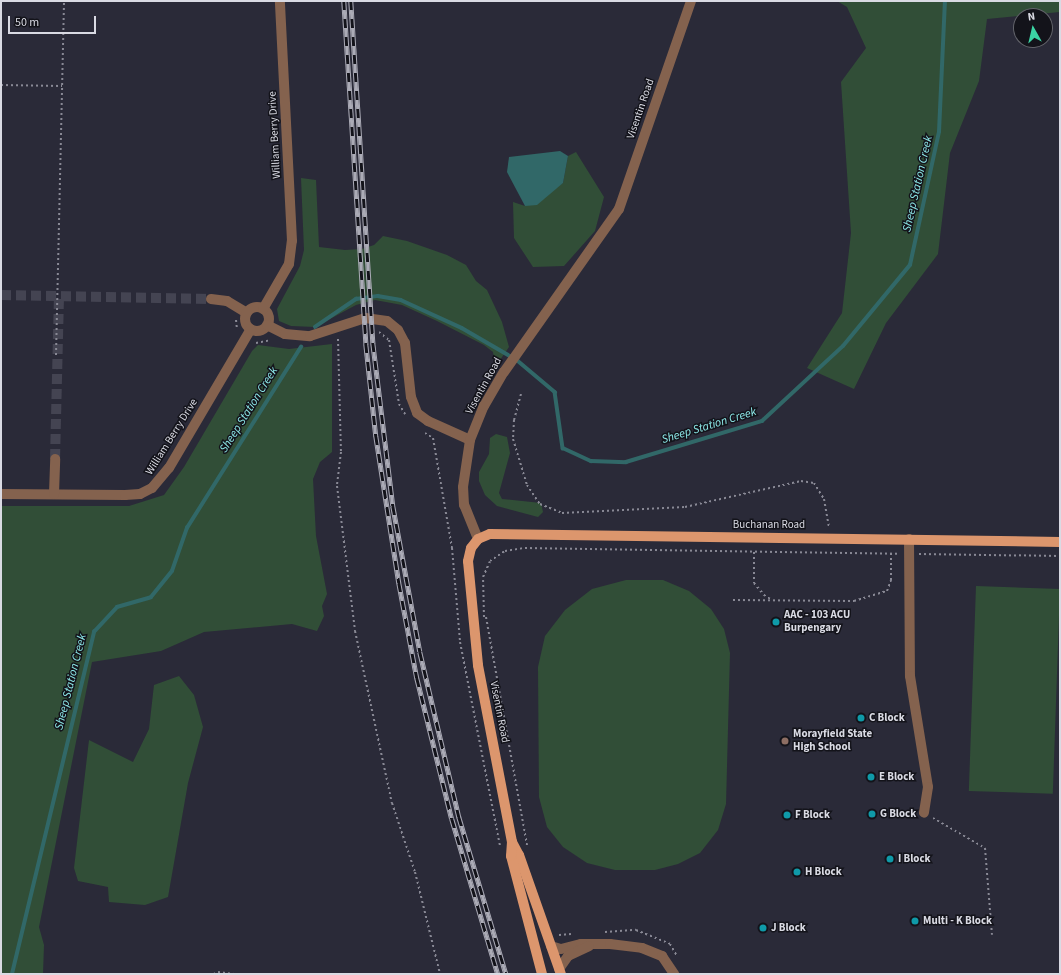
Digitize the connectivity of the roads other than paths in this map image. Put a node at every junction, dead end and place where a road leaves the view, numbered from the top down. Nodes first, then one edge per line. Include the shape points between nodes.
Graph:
1 (280, 1) edge
2 (691, 1) edge
3 (211, 299) tunnel mouth
4 (263, 309) junction
5 (247, 313) junction
6 (267, 326) junction
7 (251, 329) junction
8 (470, 440) junction
9 (55, 458) tunnel mouth
10 (1, 494) edge
11 (54, 494) junction
12 (478, 539) junction
13 (909, 539) junction
14 (1060, 542) edge
15 (924, 813) road end
16 (512, 842) junction
17 (551, 946) junction
18 (589, 946) junction
19 (560, 972) edge
20 (542, 974) edge
21 (674, 974) edge

1 - 4 street, William Berry Drive via 292,241 289,264
2 - 8 street, Visentin Road via 619,208 504,372 484,406
3 - 5 street via 227,301
4 - 5 street via 256,307
4 - 6 street via 268,315
5 - 7 street via 245,320
6 - 7 street via 261,330
6 - 8 street via 285,334 310,336 329,332 365,318 387,321 398,330 404,343 411,397 417,413 428,421
7 - 11 street, William Berry Drive via 157,484 133,495
8 - 12 street, Visentin Road via 463,487 464,505
9 - 11 street
10 - 11 street, William Berry Drive
12 - 13 main road, Buchanan Road via 490,534
12 - 16 main road, Visentin Road via 471,548 468,561 478,665
13 - 14 main road, Buchanan Road
13 - 15 street via 910,676 928,787
16 - 17 main road, Visentin Road
16 - 20 main road, Visentin Road via 511,856 519,893
17 - 18 street
17 - 19 main road, Visentin Road
18 - 19 street via 568,956
18 - 21 street via 628,945 648,950 662,956

